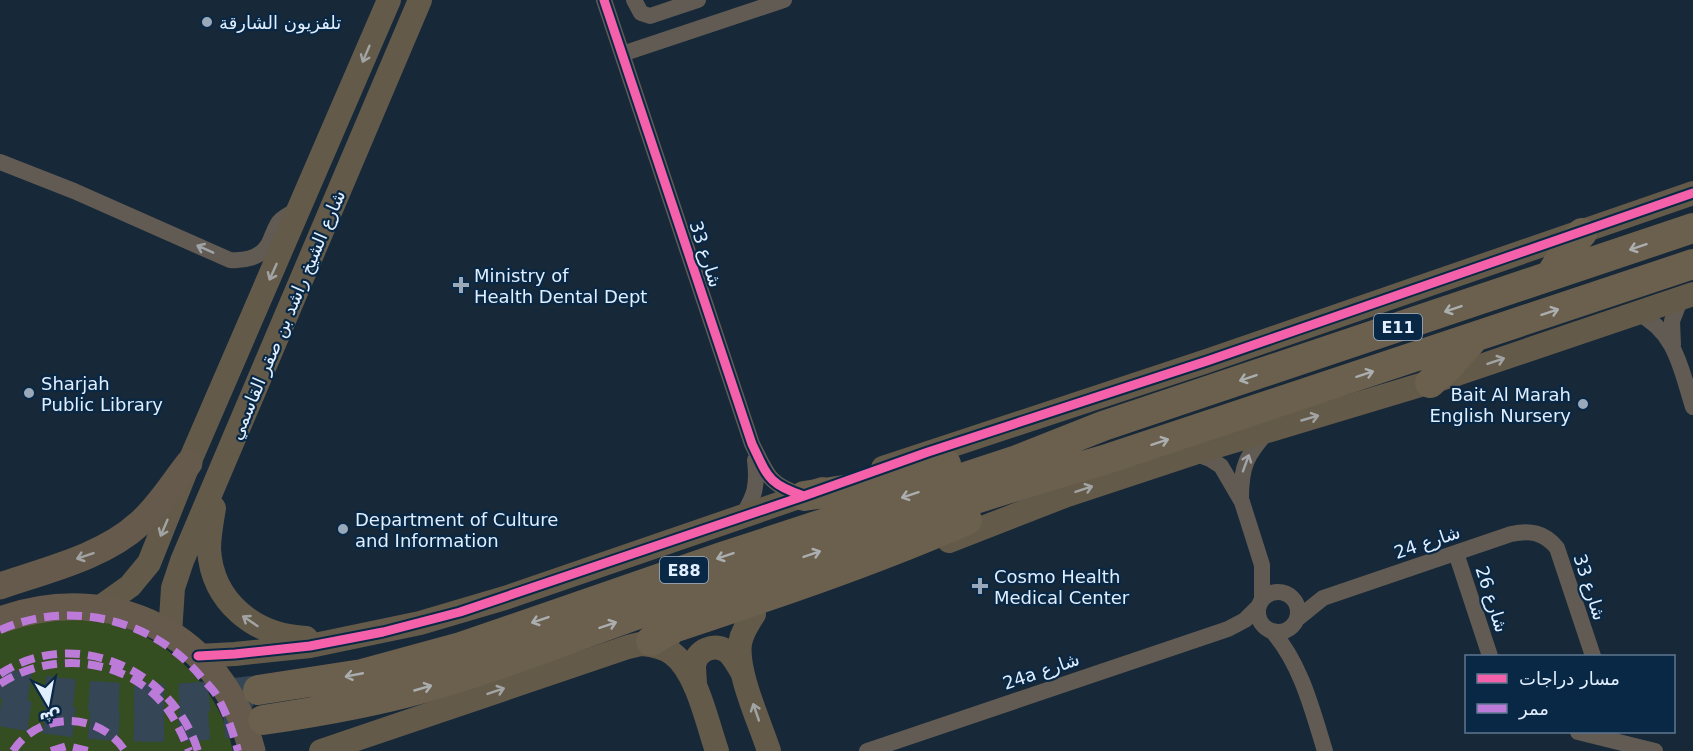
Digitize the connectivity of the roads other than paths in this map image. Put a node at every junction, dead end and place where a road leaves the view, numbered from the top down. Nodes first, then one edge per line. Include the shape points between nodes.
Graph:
1 (389, 0) edge
2 (420, 0) edge
3 (604, 0) edge
4 (634, 0) edge
5 (698, 0) edge
6 (784, 0) edge
7 (622, 54) junction
8 (346, 101) junction
9 (0, 162) edge
10 (350, 167) junction
11 (1693, 193) edge
12 (300, 209) junction
13 (1693, 228) edge
14 (1582, 233) junction
15 (1693, 264) edge
16 (1550, 276) junction
17 (1687, 296) edge
18 (1637, 313) junction
19 (1475, 337) junction
20 (1673, 346) junction
21 (1430, 382) junction
22 (1693, 407) edge
23 (1103, 426) junction
24 (1268, 430) junction
25 (752, 444) junction
26 (1194, 453) junction
27 (1104, 460) junction
28 (189, 463) junction
29 (221, 473) junction
30 (804, 496) junction
31 (1242, 502) junction
32 (741, 518) junction
33 (1544, 535) joint
34 (1456, 553) junction
35 (1262, 565) junction
36 (0, 586) edge
37 (1287, 595) junction
38 (1323, 598) junction
39 (1260, 603) junction
40 (99, 608) junction
41 (754, 614) junction
42 (0, 620) edge
43 (1295, 621) junction
44 (1228, 629) junction
45 (1269, 630) junction
46 (170, 634) junction
47 (347, 640) junction
48 (646, 642) junction
49 (1489, 655) edge
50 (1592, 655) edge
51 (198, 656) junction
52 (1298, 670) junction
53 (742, 672) junction
54 (695, 686) junction
55 (258, 690) tunnel mouth
56 (263, 720) tunnel mouth
57 (1587, 733) edge
58 (1613, 736) edge
59 (252, 751) edge
60 (321, 751) edge
61 (717, 751) edge
62 (769, 751) edge
63 (867, 751) edge
64 (1325, 751) edge
65 (1655, 751) edge

1 -> 8 street, شارع الشيخ راشد بن صقر القاسمي
2 - 10 street, شارع الشيخ راشد بن صقر القاسمي
3 - 7 street, شارع 33
4 - 5 street via 640,13 650,16
6 - 7 street
7 - 25 street, شارع 33
8 - 10 street via 352,119 339,156
8 - 12 street, شارع الشيخ راشد بن صقر القاسمي
12 -> 9 street via 279,222 260,254 251,259 230,260
10 - 29 street, شارع الشيخ راشد بن صقر القاسمي
11 - 14 street
12 -> 28 street, شارع الشيخ راشد بن صقر القاسمي
13 -> 16 highway, E11
14 - 16 highway
14 - 30 street
19 -> 15 highway, E11
16 -> 23 highway, E11
17 - 18 street
17 - 20 street via 1672,321
18 - 20 street via 1658,326
21 -> 18 street
19 - 21 highway
27 -> 19 highway, E11
20 - 22 street
24 -> 21 street
23 - 30 highway via 857,488
23 -> 55 highway, E88 via 1017,460 461,647 362,674
24 - 26 street
31 -> 24 street via 1245,460
25 - 30 street, شارع 33 via 771,479 781,488
25 - 32 street, شارع 33 via 756,488
26 - 31 street via 1221,466
41 -> 26 street via 1031,508
27 - 48 highway via 880,557 673,628
56 -> 27 highway, E88 via 319,712 424,688 1008,488
28 -> 36 main road via 150,513 125,536 95,552
28 -> 40 street, شارع الشيخ راشد بن صقر القاسمي via 144,572
29 - 46 street, شارع الشيخ راشد بن صقر القاسمي via 176,574
47 -> 29 street via 277,634 251,622 229,603 215,577 209,548
30 - 32 street
31 - 35 street
32 - 47 street via 460,612
33 - 34 street, شارع 24 via 1512,534
33 - 50 street, شارع 33 via 1557,548
34 - 38 street, شارع 24
34 - 49 street, شارع 26
35 - 37 street
35 - 39 street
37 - 38 street, شارع 24
37 - 39 street via 1272,593
37 - 43 street via 1297,606
38 - 43 street, شارع 24
39 - 44 street, 24a شارع via 1245,620
39 - 45 street via 1259,618
40 - 42 main road via 46,607
40 - 46 main road via 136,617
41 - 48 street
41 - 53 street via 741,642
43 - 45 street via 1284,631
43 - 52 street
44 - 45 street, 24a شارع
44 - 63 street, 24a شارع
45 - 52 street
46 - 51 main road
47 - 51 street via 273,651
48 - 54 street via 673,654
60 -> 48 street
51 - 59 main road via 232,699
52 - 64 street
53 - 54 street via 727,651 706,649 694,665
62 -> 53 street
54 - 61 street
57 - 58 street
58 - 65 street

